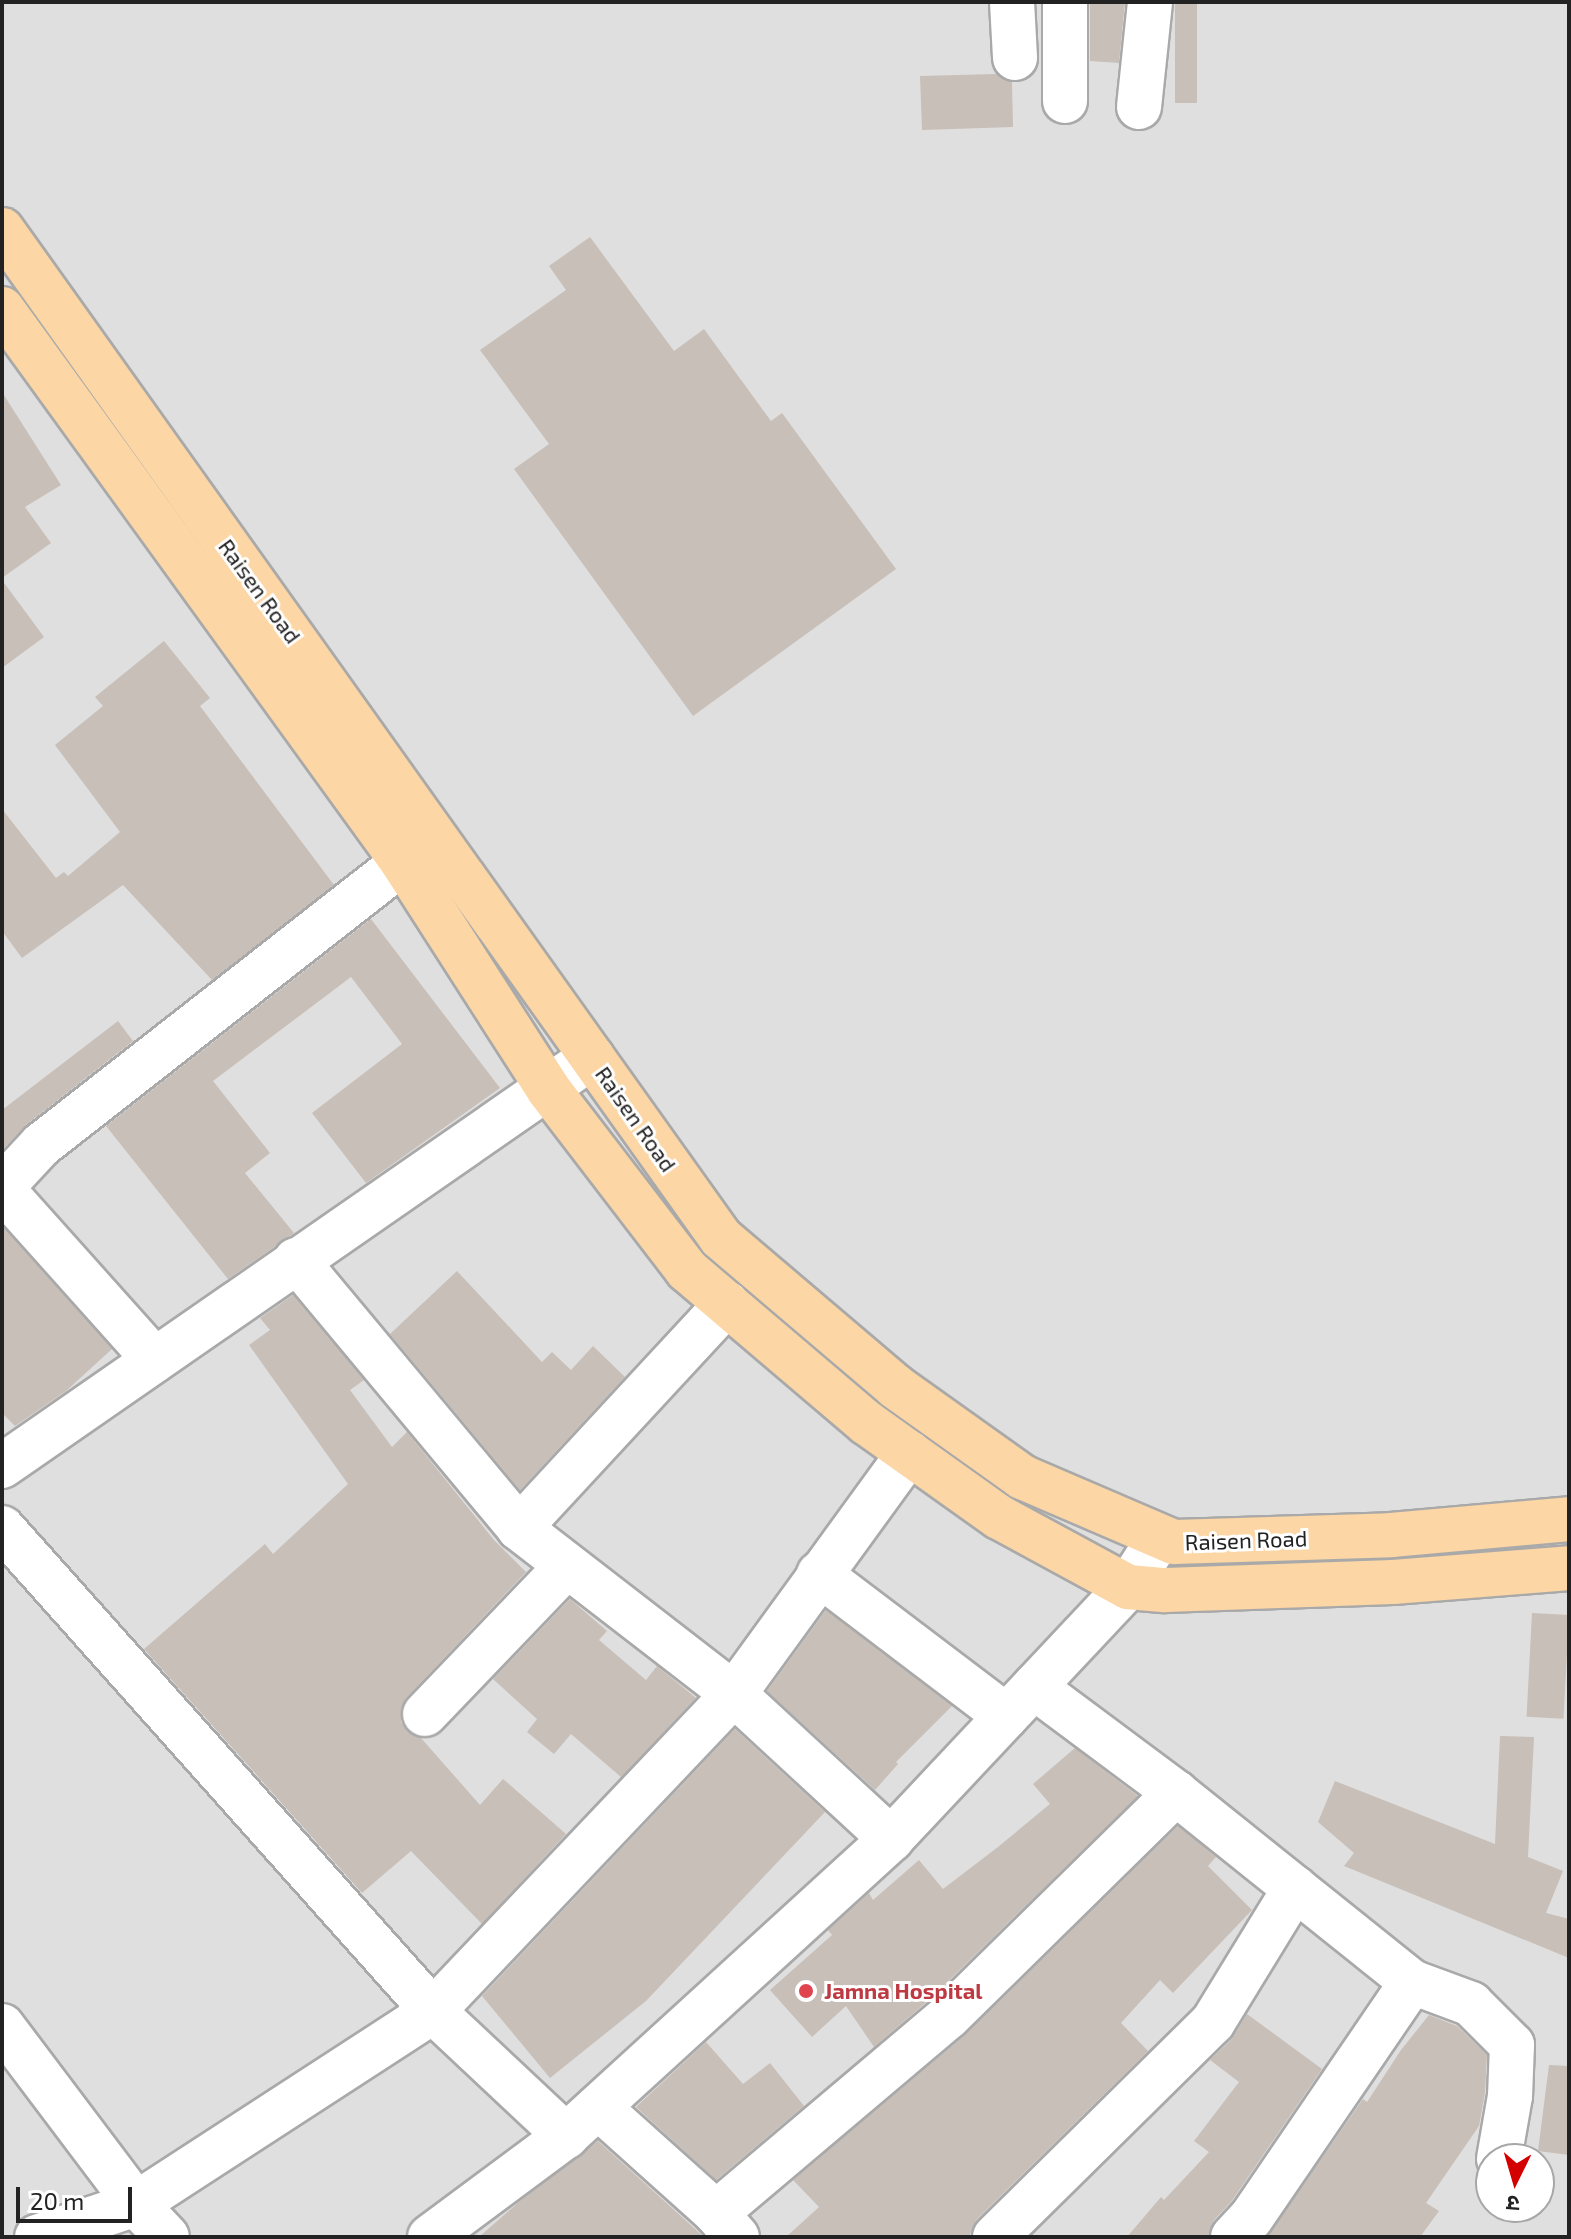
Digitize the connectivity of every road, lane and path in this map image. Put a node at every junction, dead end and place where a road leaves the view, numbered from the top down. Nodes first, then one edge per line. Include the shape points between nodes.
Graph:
1 (1012, 2) edge
2 (1065, 2) edge
3 (1150, 2) edge
4 (1015, 58) dead end
5 (1065, 101) dead end
6 (1139, 107) dead end
7 (2, 230) edge
8 (2, 309) edge
9 (418, 849) junction
10 (592, 1057) junction
11 (549, 1090) junction
12 (2, 1188) edge
13 (296, 1260) junction
14 (727, 1303) junction
15 (155, 1360) junction
16 (909, 1453) junction
17 (2, 1466) edge
18 (1569, 1519) edge
19 (2, 1528) edge
20 (519, 1528) junction
21 (1160, 1537) junction
22 (566, 1567) junction
23 (1569, 1568) edge
24 (819, 1574) junction
25 (1128, 1587) junction
26 (734, 1694) junction
27 (1020, 1702) junction
28 (425, 1714) dead end
29 (1176, 1793) junction
30 (891, 1839) junction
31 (1295, 1888) junction
32 (1412, 1982) junction
33 (433, 2011) junction
34 (2, 2026) edge
35 (598, 2107) junction
36 (566, 2136) junction
37 (1502, 2143) edge
38 (136, 2204) junction
39 (475, 2225) edge
40 (727, 2225) edge
41 (37, 2237) edge
42 (167, 2237) edge
43 (430, 2237) edge
44 (995, 2237) edge
45 (1233, 2237) edge

1 - 4 street
2 - 5 street
3 - 6 street
7 - 9 main road, Raisen Road
8 - 9 main road, Raisen Road
9 - 10 main road, Raisen Road
9 - 11 main road, Raisen Road
9 - 12 street via 41,1145
10 - 11 street
10 - 21 main road, Raisen Road via 721,1238 884,1377 1022,1477
11 - 13 street
11 - 14 main road, Raisen Road via 687,1270
12 - 15 street
13 - 15 street
13 - 20 street
14 - 16 main road, Raisen Road
14 - 20 street
15 - 17 street
16 - 24 street
16 - 25 main road, Raisen Road via 999,1517
18 - 21 main road, Raisen Road via 1391,1535 1174,1542
19 - 33 street
20 - 22 street
21 - 25 street
22 - 26 street
22 - 28 street
23 - 25 main road, Raisen Road via 1393,1582
24 - 26 street
24 - 27 street
25 - 27 street
26 - 30 street
26 - 33 street
27 - 29 street
27 - 30 street
29 - 31 street
29 - 40 street
30 - 35 street
31 - 32 street
31 - 44 street via 1213,2022
32 - 37 street via 1471,2004 1512,2045
32 - 45 street
33 - 36 street
33 - 38 street
34 - 38 street
35 - 36 street
35 - 40 street
36 - 39 street
38 - 41 street
38 - 42 street
39 - 43 street

